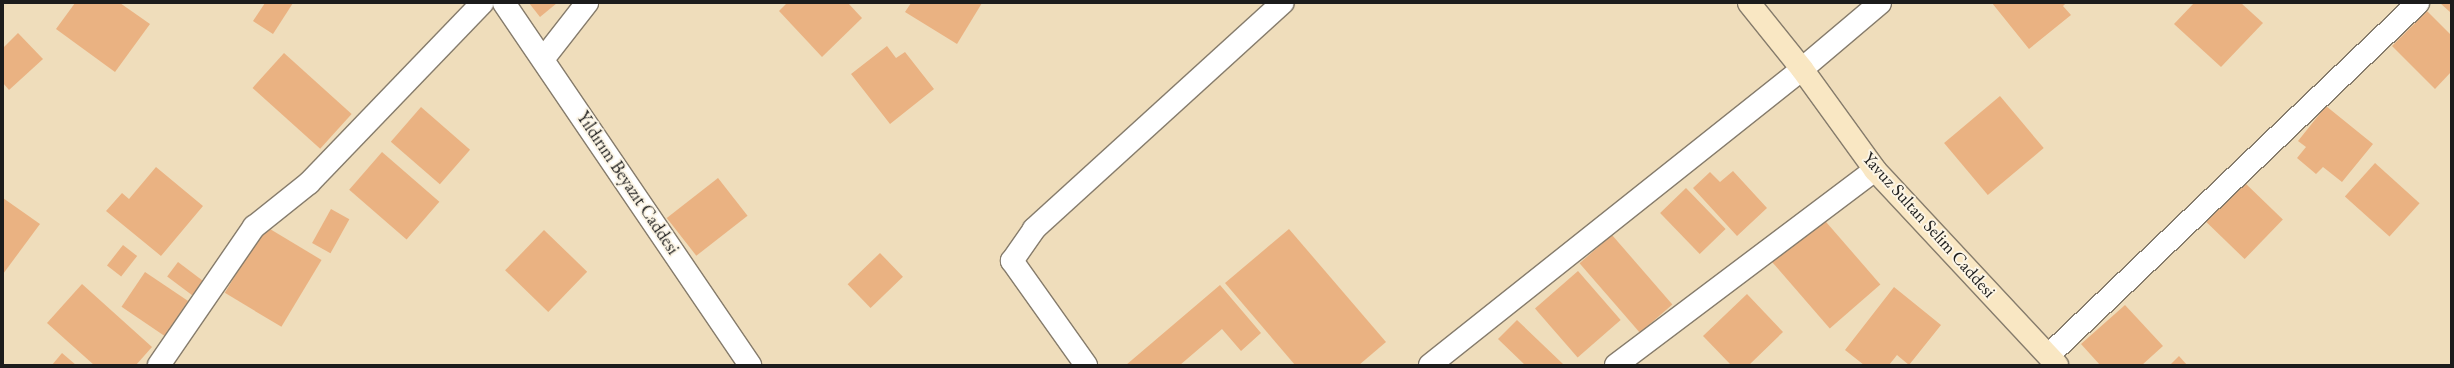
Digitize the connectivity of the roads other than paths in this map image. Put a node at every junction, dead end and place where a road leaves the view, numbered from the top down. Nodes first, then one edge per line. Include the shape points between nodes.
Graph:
1 (482, 3) edge
2 (504, 3) edge
3 (587, 3) edge
4 (1282, 3) edge
5 (1749, 3) edge
6 (1880, 3) edge
7 (2418, 3) edge
8 (544, 58) junction
9 (1802, 69) junction
10 (1875, 170) junction
11 (2053, 360) edge
12 (746, 363) edge
13 (160, 365) edge
14 (1086, 365) edge
15 (1430, 365) edge
16 (1616, 365) edge

1 - 13 street via 309,183 254,227
2 - 8 street, Yıldırım Beyazıt Caddesi
3 - 8 street
4 - 14 street via 1034,229 1012,261
5 - 9 street, Yavuz Sultan Selim Caddesi
6 - 9 street
7 - 11 street
8 - 12 street, Yıldırım Beyazıt Caddesi
9 - 10 street, Yavuz Sultan Selim Caddesi
9 - 15 street
10 - 11 street, Yavuz Sultan Selim Caddesi
10 - 16 street

